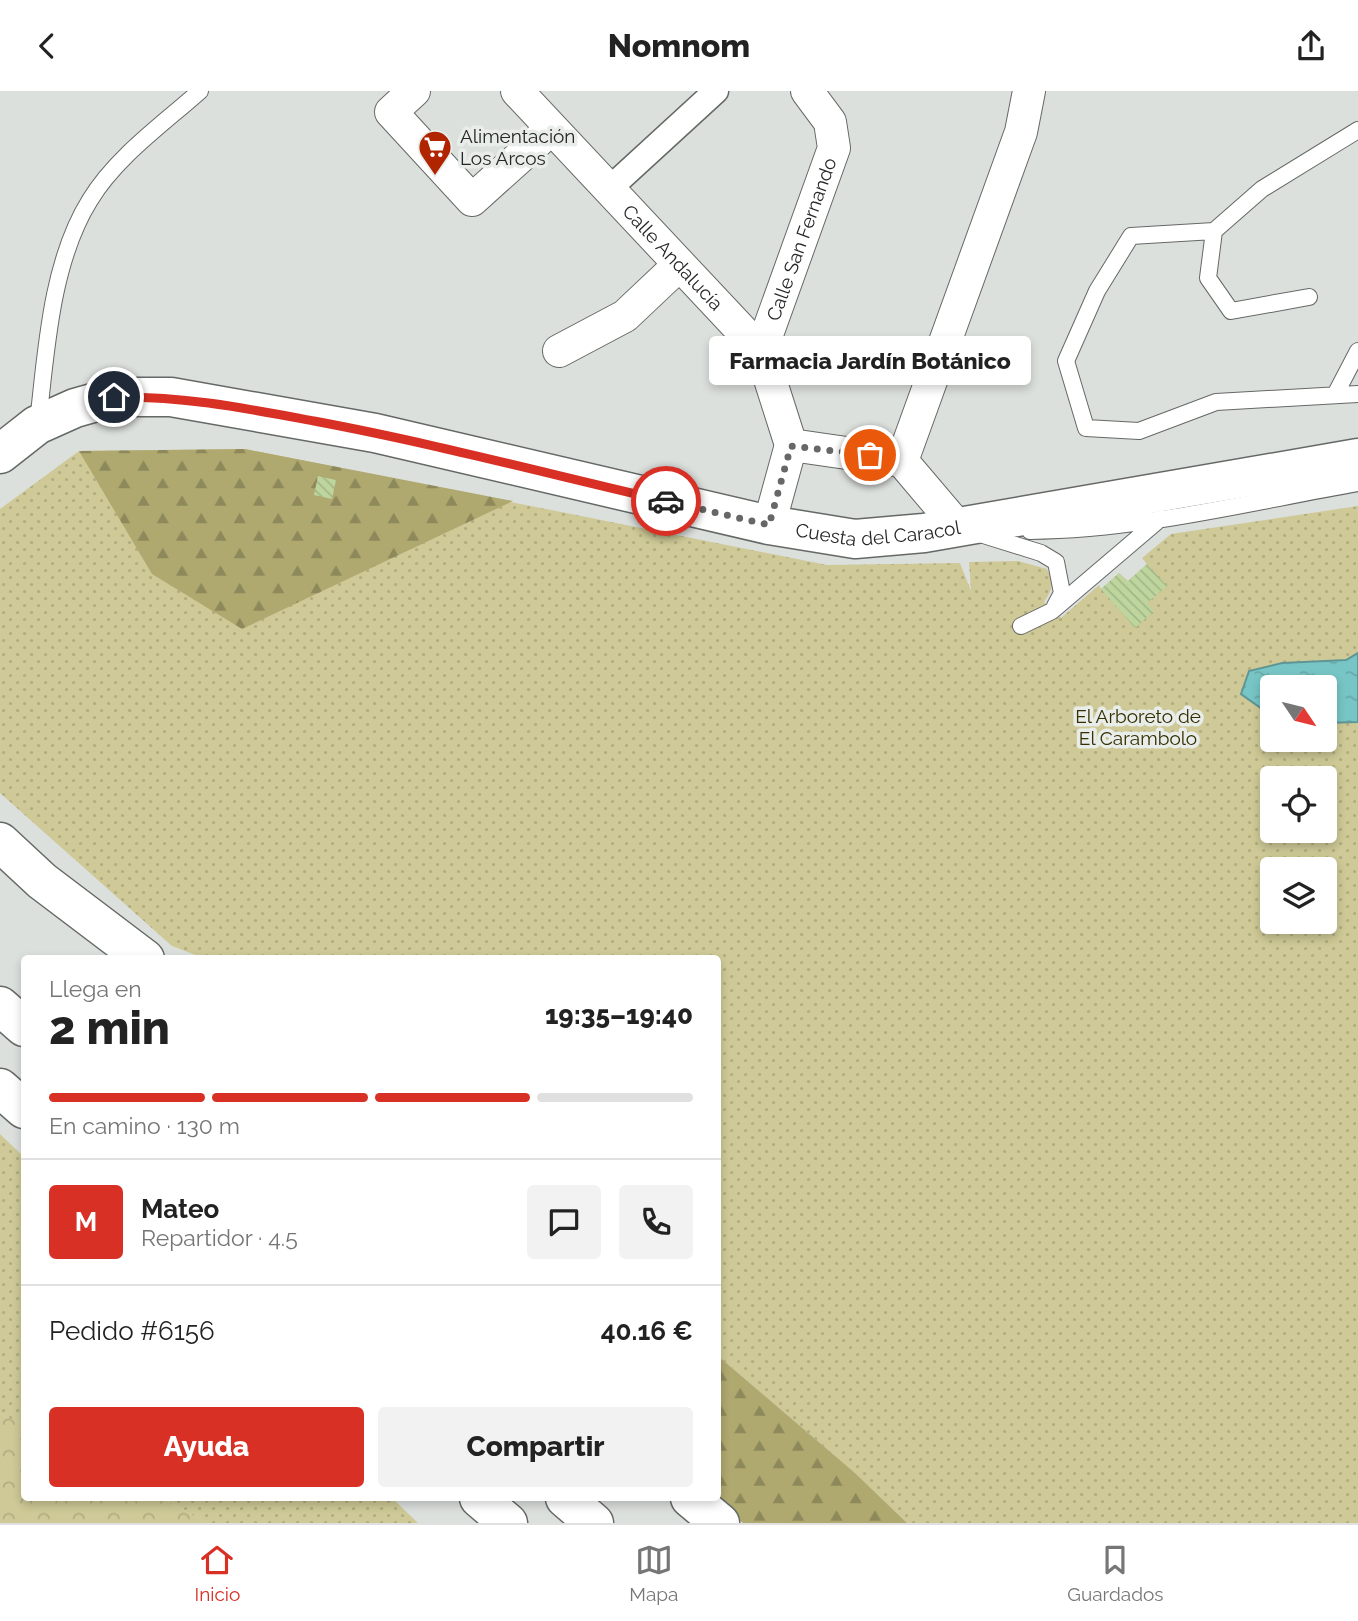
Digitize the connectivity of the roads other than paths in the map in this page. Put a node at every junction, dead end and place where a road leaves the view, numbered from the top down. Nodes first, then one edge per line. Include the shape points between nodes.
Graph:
1 (200, 91) edge
2 (414, 91) edge
3 (517, 91) edge
4 (716, 91) edge
5 (807, 91) edge
6 (1029, 91) edge
7 (551, 129) junction
8 (1358, 130) edge
9 (608, 190) junction
10 (1214, 231) junction
11 (679, 265) junction
12 (1309, 297) dead end
13 (559, 351) dead end
14 (761, 351) junction
15 (1358, 351) edge
16 (1358, 394) edge
17 (1335, 395) junction
18 (37, 425) junction
19 (791, 446) junction
20 (0, 454) edge
21 (1358, 458) edge
22 (902, 461) junction
23 (1358, 483) edge
24 (1160, 519) junction
25 (769, 525) junction
26 (958, 527) junction
27 (1052, 611) junction
28 (1021, 625) dead end
29 (0, 842) edge
30 (140, 955) edge
31 (0, 1006) edge
32 (21, 1024) edge
33 (0, 1088) edge
34 (21, 1106) edge
35 (482, 1501) edge
36 (568, 1501) edge
37 (694, 1501) edge
38 (508, 1523) edge
39 (594, 1523) edge
40 (720, 1523) edge

1 - 18 lane via 104,181 78,222 49,326
2 - 7 street via 391,112 472,200
3 - 7 street, Calle Andalucía
4 - 9 street
5 - 14 street, Calle San Fernando via 830,122 834,148
6 - 22 street via 1021,132
7 - 9 street, Calle Andalucía
8 - 10 lane via 1262,189
9 - 11 street, Calle Andalucía
10 - 12 lane via 1208,278 1231,311
10 - 17 lane via 1131,236 1097,291 1066,361 1086,428 1139,431 1216,402
11 - 13 street via 625,316
11 - 14 street, Calle Andalucía
14 - 19 street, Calle Andalucía
15 - 17 lane
16 - 17 lane
18 - 20 main road, Cuesta del Caracol
18 - 25 main road, Cuesta del Caracol via 114,397 184,398 375,433
19 - 22 street
19 - 25 street
21 - 26 main road, Cuesta del Caracol
22 - 26 street
23 - 24 lane
24 - 26 lane via 1081,530
24 - 27 lane
25 - 26 main road, Cuesta del Caracol via 855,539
26 - 27 lane via 1056,562 1062,593
27 - 28 lane
29 - 30 main road via 42,881
31 - 32 main road
33 - 34 main road
35 - 38 main road
36 - 39 main road
37 - 40 main road

